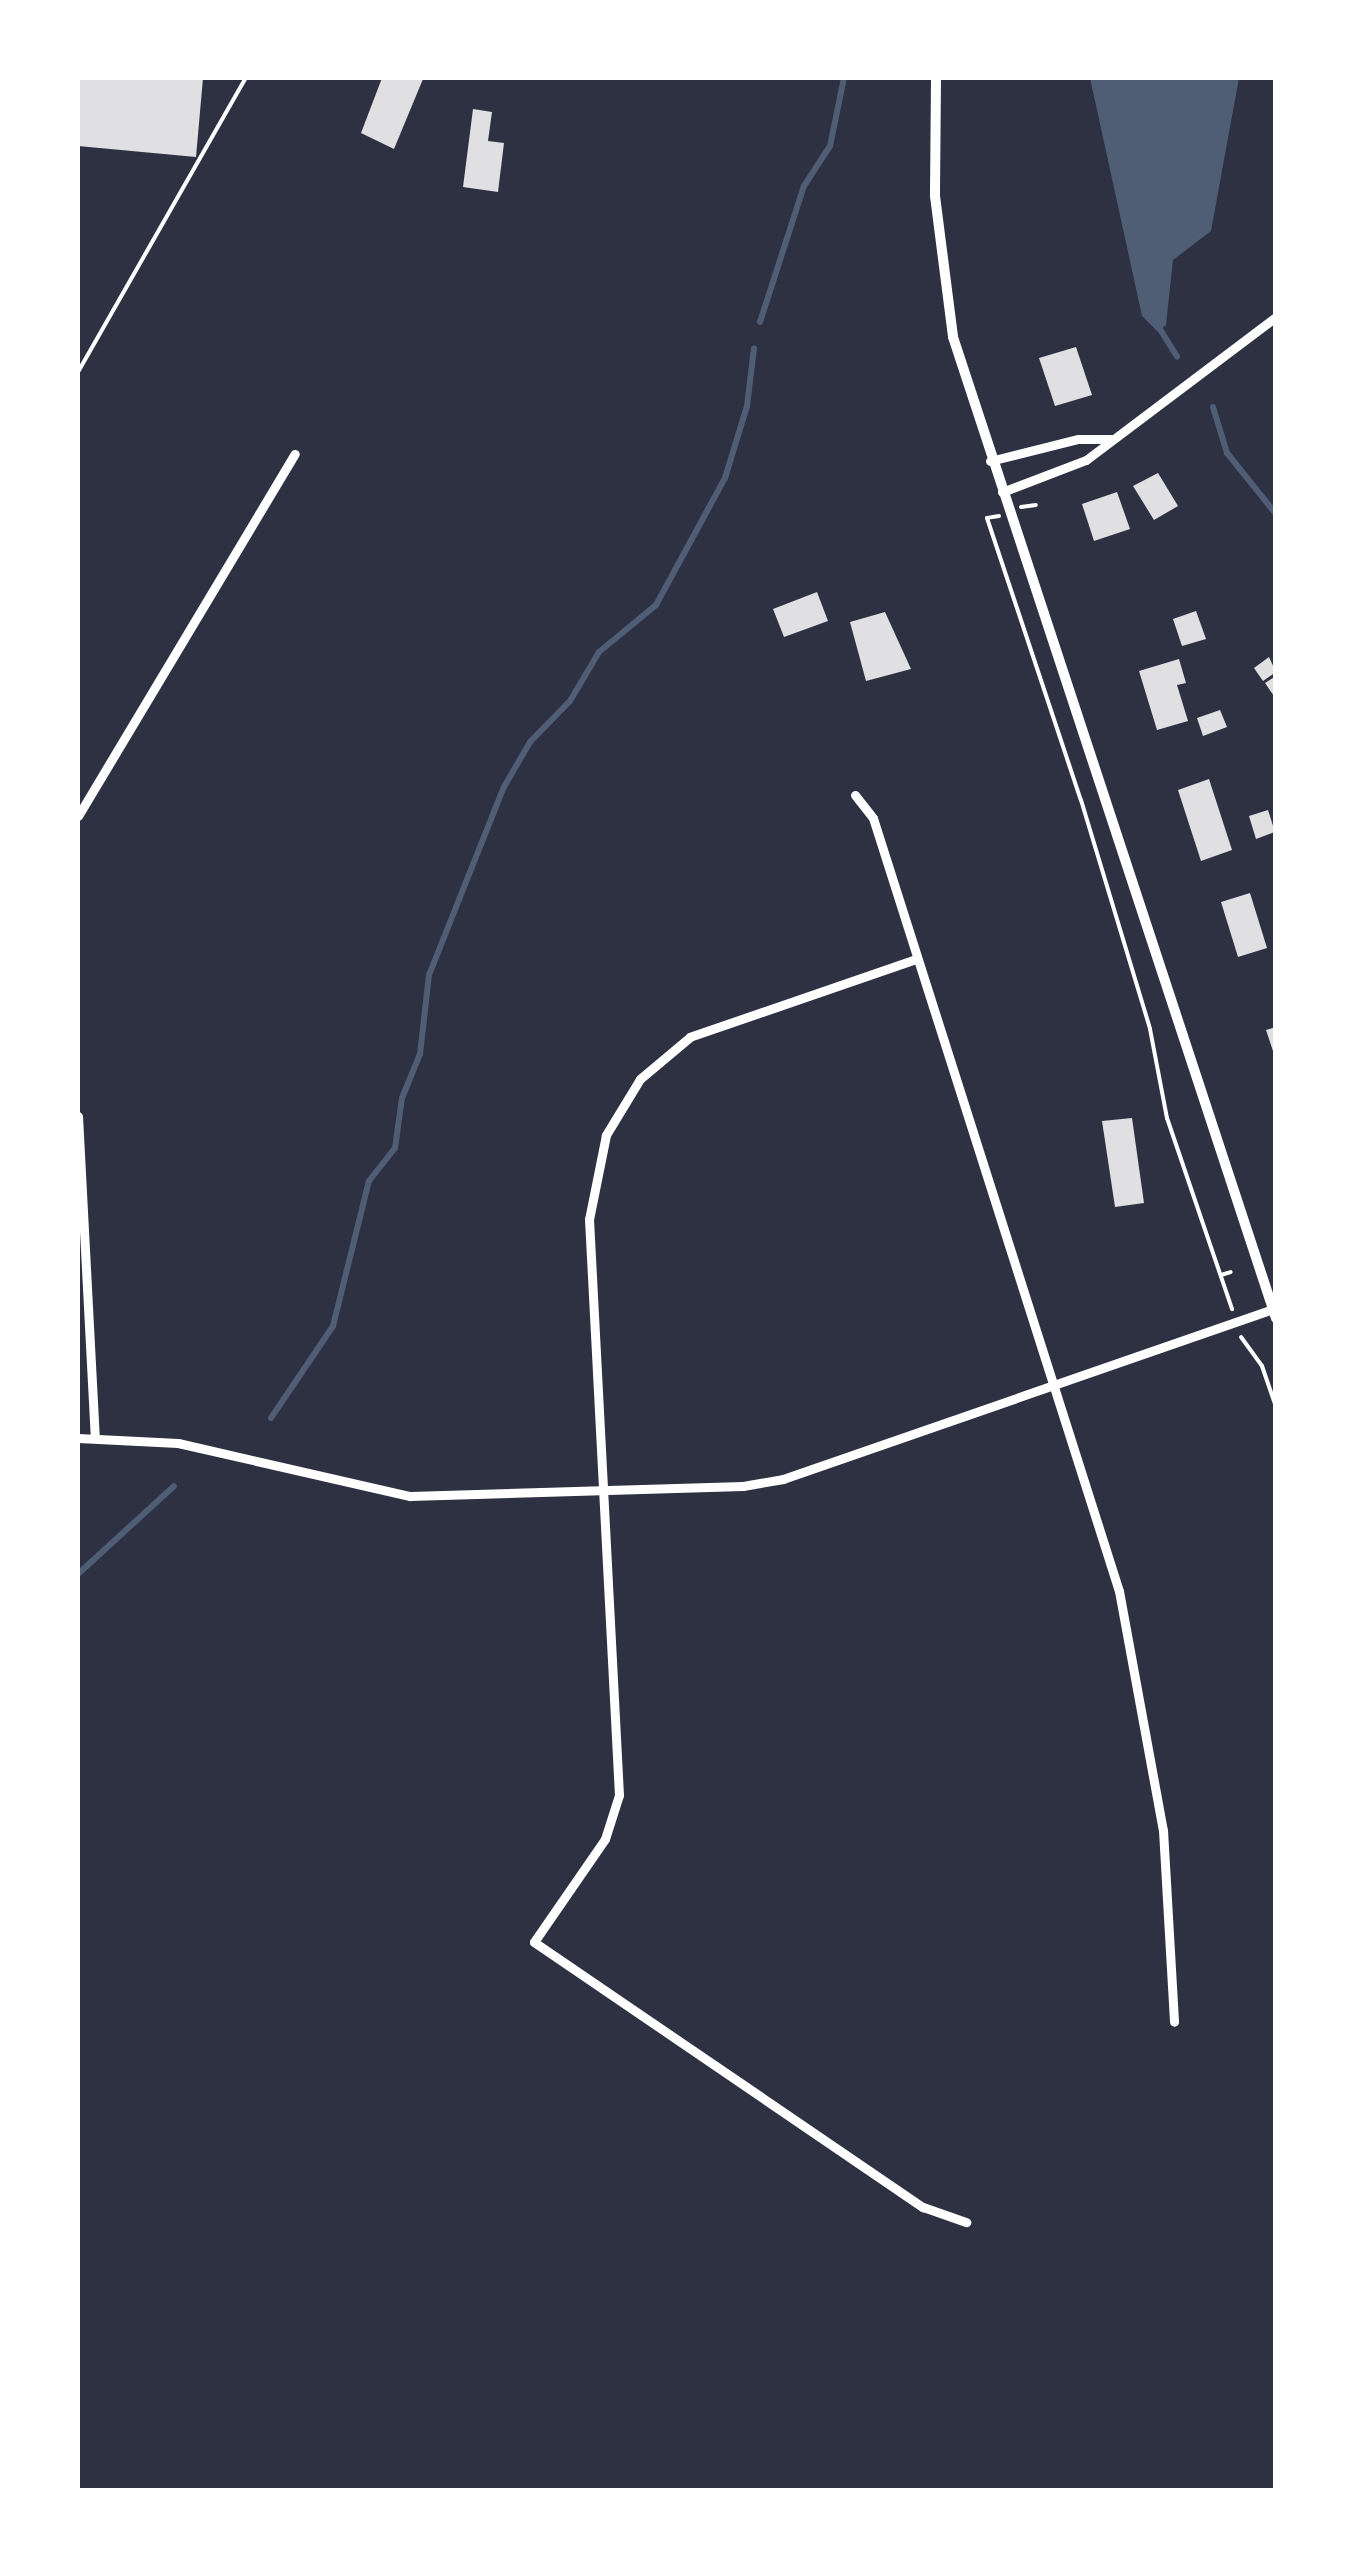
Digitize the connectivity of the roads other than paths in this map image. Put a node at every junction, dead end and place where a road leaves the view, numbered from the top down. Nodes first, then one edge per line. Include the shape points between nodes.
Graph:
1 (246, 78) edge
2 (936, 78) edge
3 (1276, 316) edge
4 (78, 372) edge
5 (1113, 439) junction
6 (295, 454) dead end
7 (990, 461) junction
8 (1002, 492) junction
9 (855, 794) dead end
10 (78, 816) edge
11 (916, 959) junction
12 (78, 1116) edge
13 (1275, 1312) edge
14 (1052, 1385) junction
15 (95, 1436) junction
16 (78, 1438) edge
17 (604, 1491) junction
18 (1174, 2022) dead end
19 (966, 2222) dead end

1 - 4 lane
2 - 7 street via 933,156 947,306
3 - 5 street
5 - 7 street via 1078,439
5 - 8 street via 1086,460
6 - 10 street
7 - 8 street
8 - 13 street
9 - 11 street via 872,818
11 - 14 street
11 - 17 street via 708,1027 655,1064 615,1115 592,1176 589,1220
12 - 15 street
13 - 14 street
14 - 17 street via 782,1479
14 - 18 street via 1102,1533 1145,1710 1164,1845
15 - 16 street
15 - 17 street via 178,1443 410,1496
17 - 19 street via 619,1795 605,1839 534,1942 923,2207

